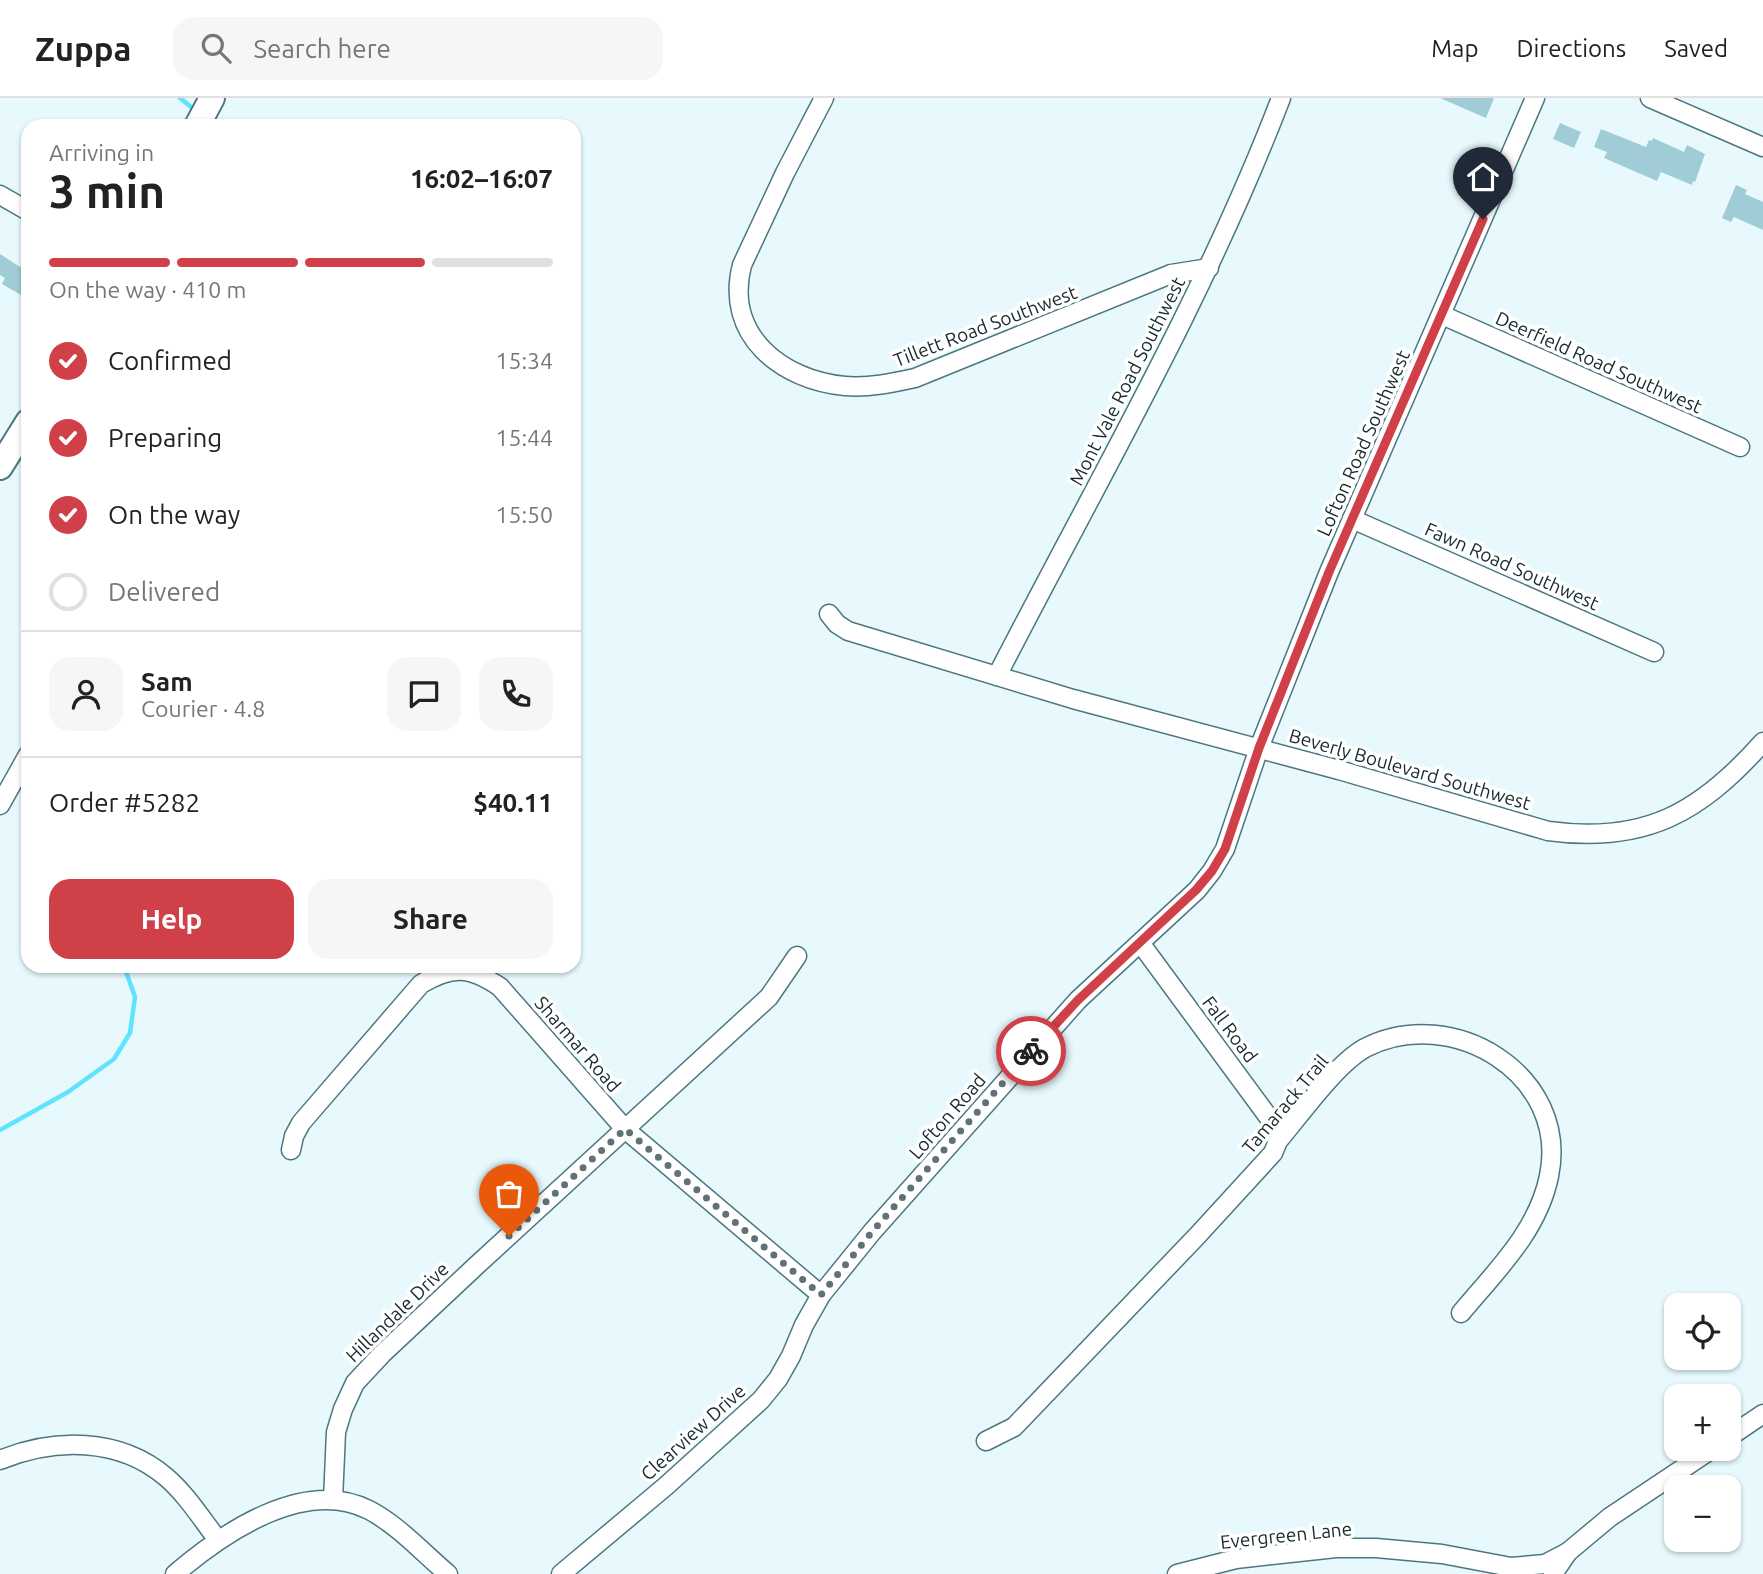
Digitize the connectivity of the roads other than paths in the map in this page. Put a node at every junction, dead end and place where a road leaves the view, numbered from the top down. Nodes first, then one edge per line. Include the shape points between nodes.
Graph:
1 (824, 98) edge
2 (1281, 98) edge
3 (1535, 98) edge
4 (1650, 98) edge
5 (1763, 146) edge
6 (0, 195) edge
7 (21, 207) edge
8 (1209, 268) junction
9 (1442, 315) junction
10 (21, 433) edge
11 (1740, 447) dead end
12 (0, 467) edge
13 (1352, 519) junction
14 (828, 614) dead end
15 (1654, 652) dead end
16 (997, 676) junction
17 (1763, 742) edge
18 (1259, 748) junction
19 (21, 768) edge
20 (0, 805) edge
21 (1238, 809) joint
22 (1140, 944) junction
23 (797, 956) dead end
24 (442, 973) edge
25 (468, 973) edge
26 (625, 1129) junction
27 (1278, 1141) junction
28 (291, 1150) dead end
29 (821, 1295) junction
30 (1461, 1313) dead end
31 (1763, 1414) edge
32 (1741, 1429) edge
33 (986, 1441) dead end
34 (0, 1460) edge
35 (1694, 1461) edge
36 (333, 1500) junction
37 (218, 1539) junction
38 (1568, 1552) junction
39 (175, 1574) edge
40 (448, 1574) edge
41 (561, 1574) edge
42 (1177, 1574) edge
43 (1553, 1574) edge

1 - 8 street, Tillett Road Southwest via 737,282 738,302 751,334 771,357 800,375 847,386 915,378 1171,274
2 - 8 street, Mont Vale Road Southwest
3 - 9 street, Lofton Road Southwest
4 - 5 street
6 - 7 street
8 - 16 street, Mont Vale Road Southwest
9 - 11 street, Deerfield Road Southwest
9 - 13 street, Lofton Road Southwest
10 - 12 street
13 - 15 street, Fawn Road Southwest
13 - 18 street, Lofton Road Southwest
14 - 16 street, Beverly Boulevard Southwest via 848,631
16 - 18 street, Beverly Boulevard Southwest
17 - 18 street, Beverly Boulevard Southwest via 1726,781 1685,811 1633,830 1595,835 1548,831
18 - 21 street, Lofton Road Southwest
19 - 20 street
21 - 22 street, Lofton Road via 1212,871
22 - 27 street, Fall Road via 1275,1126
22 - 29 street, Lofton Road via 1036,1045
23 - 26 street, Hillandale Drive via 769,997
24 - 28 street, Sharmar Road via 421,984 301,1123
25 - 26 street, Sharmar Road via 500,987
26 - 29 street, Sharmar Road
26 - 36 street, Hillandale Drive via 355,1382 336,1432
27 - 30 street, Tamarack Trail via 1351,1058 1384,1041 1455,1037 1490,1052 1513,1069 1544,1114 1551,1151 1548,1180 1526,1233
27 - 33 street, Tamarack Trail via 1273,1153 1207,1226 1014,1427
29 - 41 street, Clearview Drive via 791,1356 761,1400
31 - 32 street
34 - 37 street via 50,1446 77,1444 116,1451 164,1475
35 - 38 street via 1610,1517
36 - 37 street via 269,1513
36 - 40 street via 373,1512
37 - 39 street
38 - 42 street, Evergreen Lane via 1545,1564 1511,1567 1442,1554 1336,1548 1236,1559
38 - 43 street

